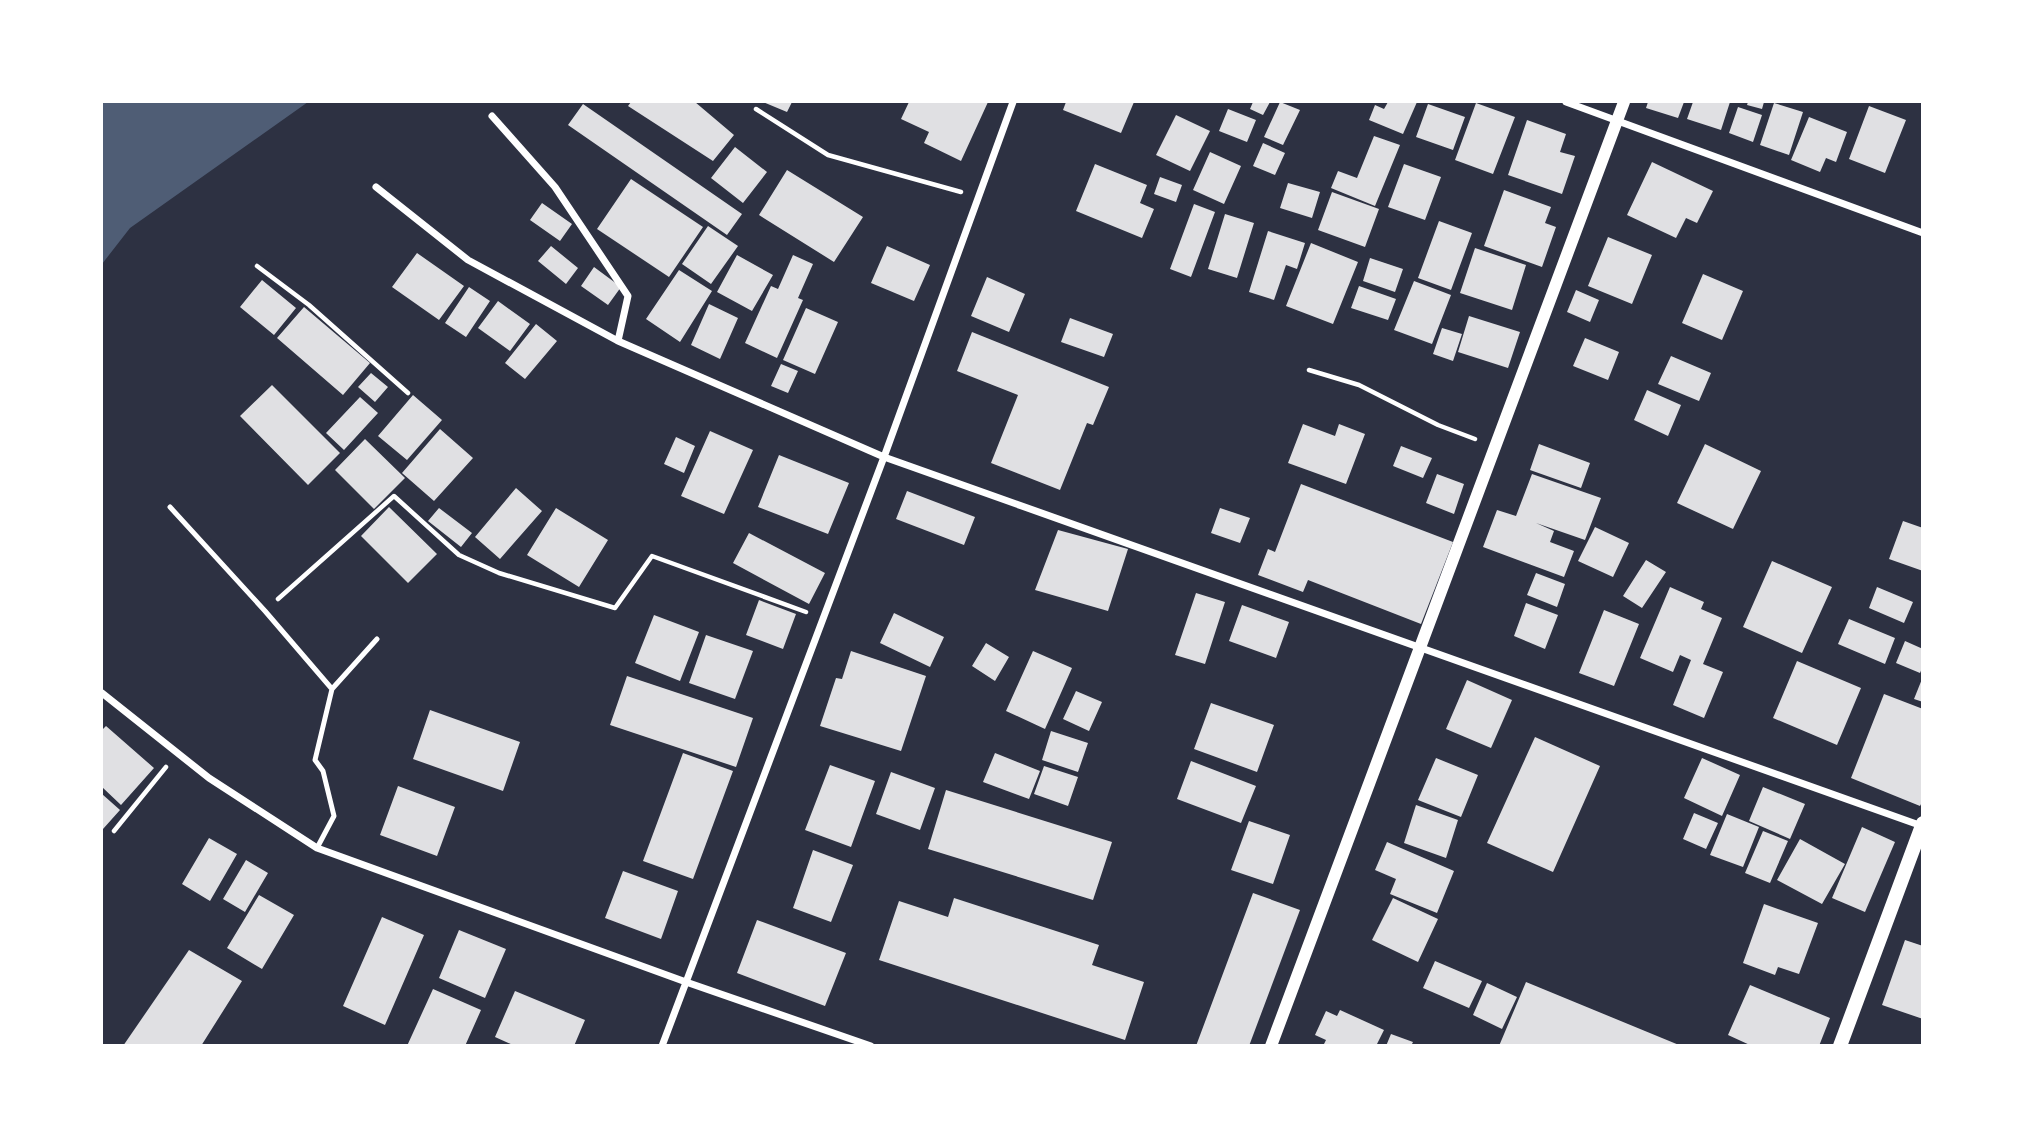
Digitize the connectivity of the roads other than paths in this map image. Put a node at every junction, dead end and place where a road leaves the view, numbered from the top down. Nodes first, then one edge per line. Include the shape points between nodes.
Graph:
1 (1013, 102) edge
2 (1566, 102) edge
3 (1624, 102) edge
4 (492, 116) dead end
5 (1617, 120) junction
6 (376, 187) dead end
7 (1923, 233) edge
8 (618, 341) junction
9 (884, 457) junction
10 (170, 507) dead end
11 (377, 639) dead end
12 (1421, 647) junction
13 (332, 689) junction
14 (102, 693) edge
15 (1922, 825) edge
16 (317, 848) junction
17 (686, 982) junction
18 (662, 1045) edge
19 (871, 1045) edge
20 (1271, 1045) edge
21 (1840, 1045) edge

1 - 9 street
2 - 5 street
3 - 5 street
4 - 8 street via 555,187 628,296
5 - 7 street
5 - 12 street
6 - 8 street via 468,260
8 - 9 street
9 - 12 street
9 - 17 street
10 - 13 lane
11 - 13 lane
12 - 15 street
12 - 20 street
13 - 16 lane via 315,760 323,771 334,816
14 - 16 street via 209,778
15 - 21 main road
16 - 17 street
17 - 18 street
17 - 19 street

